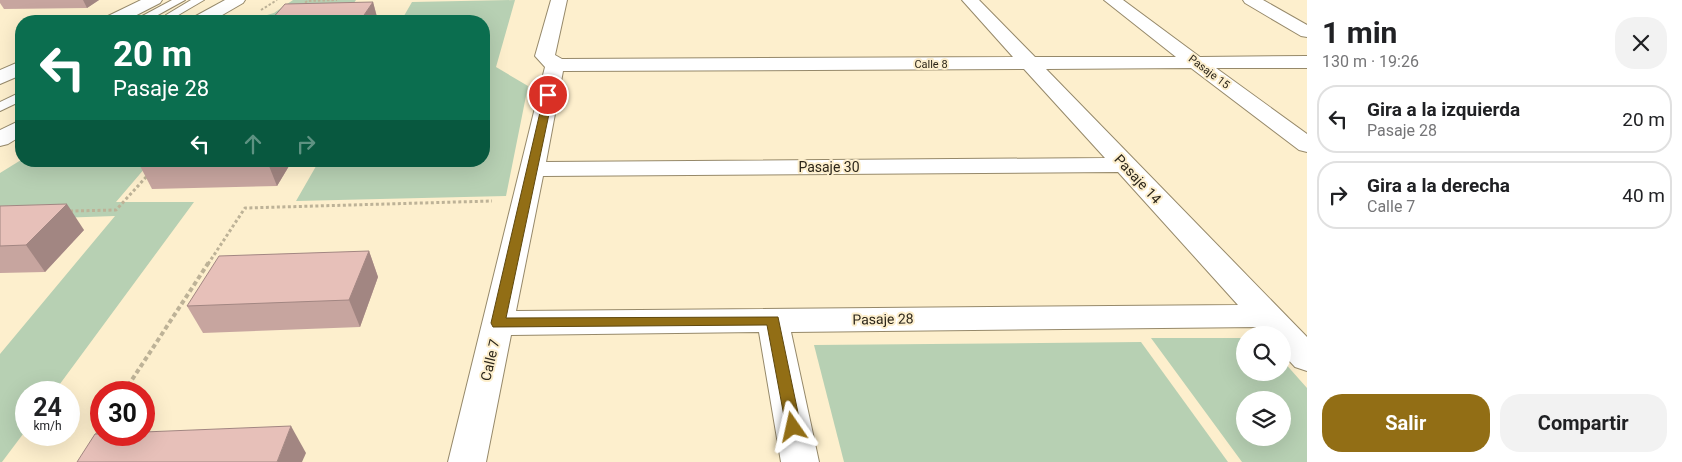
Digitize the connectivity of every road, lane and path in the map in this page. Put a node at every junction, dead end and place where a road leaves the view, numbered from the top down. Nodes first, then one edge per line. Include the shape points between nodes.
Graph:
1 (154, 0) edge
2 (180, 0) edge
3 (199, 0) edge
4 (237, 0) edge
5 (337, 0) edge
6 (559, 0) edge
7 (970, 0) edge
8 (1112, 0) edge
9 (1251, 0) edge
10 (301, 8) edge
11 (124, 15) edge
12 (151, 15) edge
13 (171, 15) edge
14 (211, 15) edge
15 (1307, 32) edge
16 (1307, 62) edge
17 (1197, 63) junction
18 (555, 64) junction
19 (1030, 64) junction
20 (15, 70) edge
21 (0, 78) edge
22 (15, 86) edge
23 (0, 94) edge
24 (15, 99) edge
25 (0, 107) edge
26 (15, 130) edge
27 (0, 138) edge
28 (1307, 145) edge
29 (1126, 165) junction
30 (154, 168) dead end
31 (532, 169) junction
32 (525, 200) junction
33 (68, 212) dead end
34 (1267, 316) junction
35 (773, 320) junction
36 (498, 323) junction
37 (1307, 358) edge
38 (131, 381) edge
39 (467, 462) edge
40 (800, 462) edge

1 - 11 street
2 - 12 lane
3 - 13 lane
4 - 14 street
5 - 10 path via 307,1
6 - 18 street via 545,56
7 - 19 street, Pasaje 14
8 - 17 street, Pasaje 15
9 - 15 street
16 - 17 street, Calle 8
17 - 19 street, Calle 8
17 - 28 street, Pasaje 15
18 - 19 street, Calle 8
18 - 31 street, Calle 7
19 - 29 street, Pasaje 14
20 - 21 street
22 - 23 lane
24 - 25 lane
26 - 27 street
29 - 31 street, Pasaje 30
29 - 34 street, Pasaje 14
30 - 33 path via 116,210
31 - 32 street, Calle 7
32 - 36 street, Calle 7
32 - 38 path via 245,208
34 - 35 street, Pasaje 28
34 - 37 street, Pasaje 14
35 - 36 street, Pasaje 28
35 - 40 street
36 - 39 street, Calle 7

